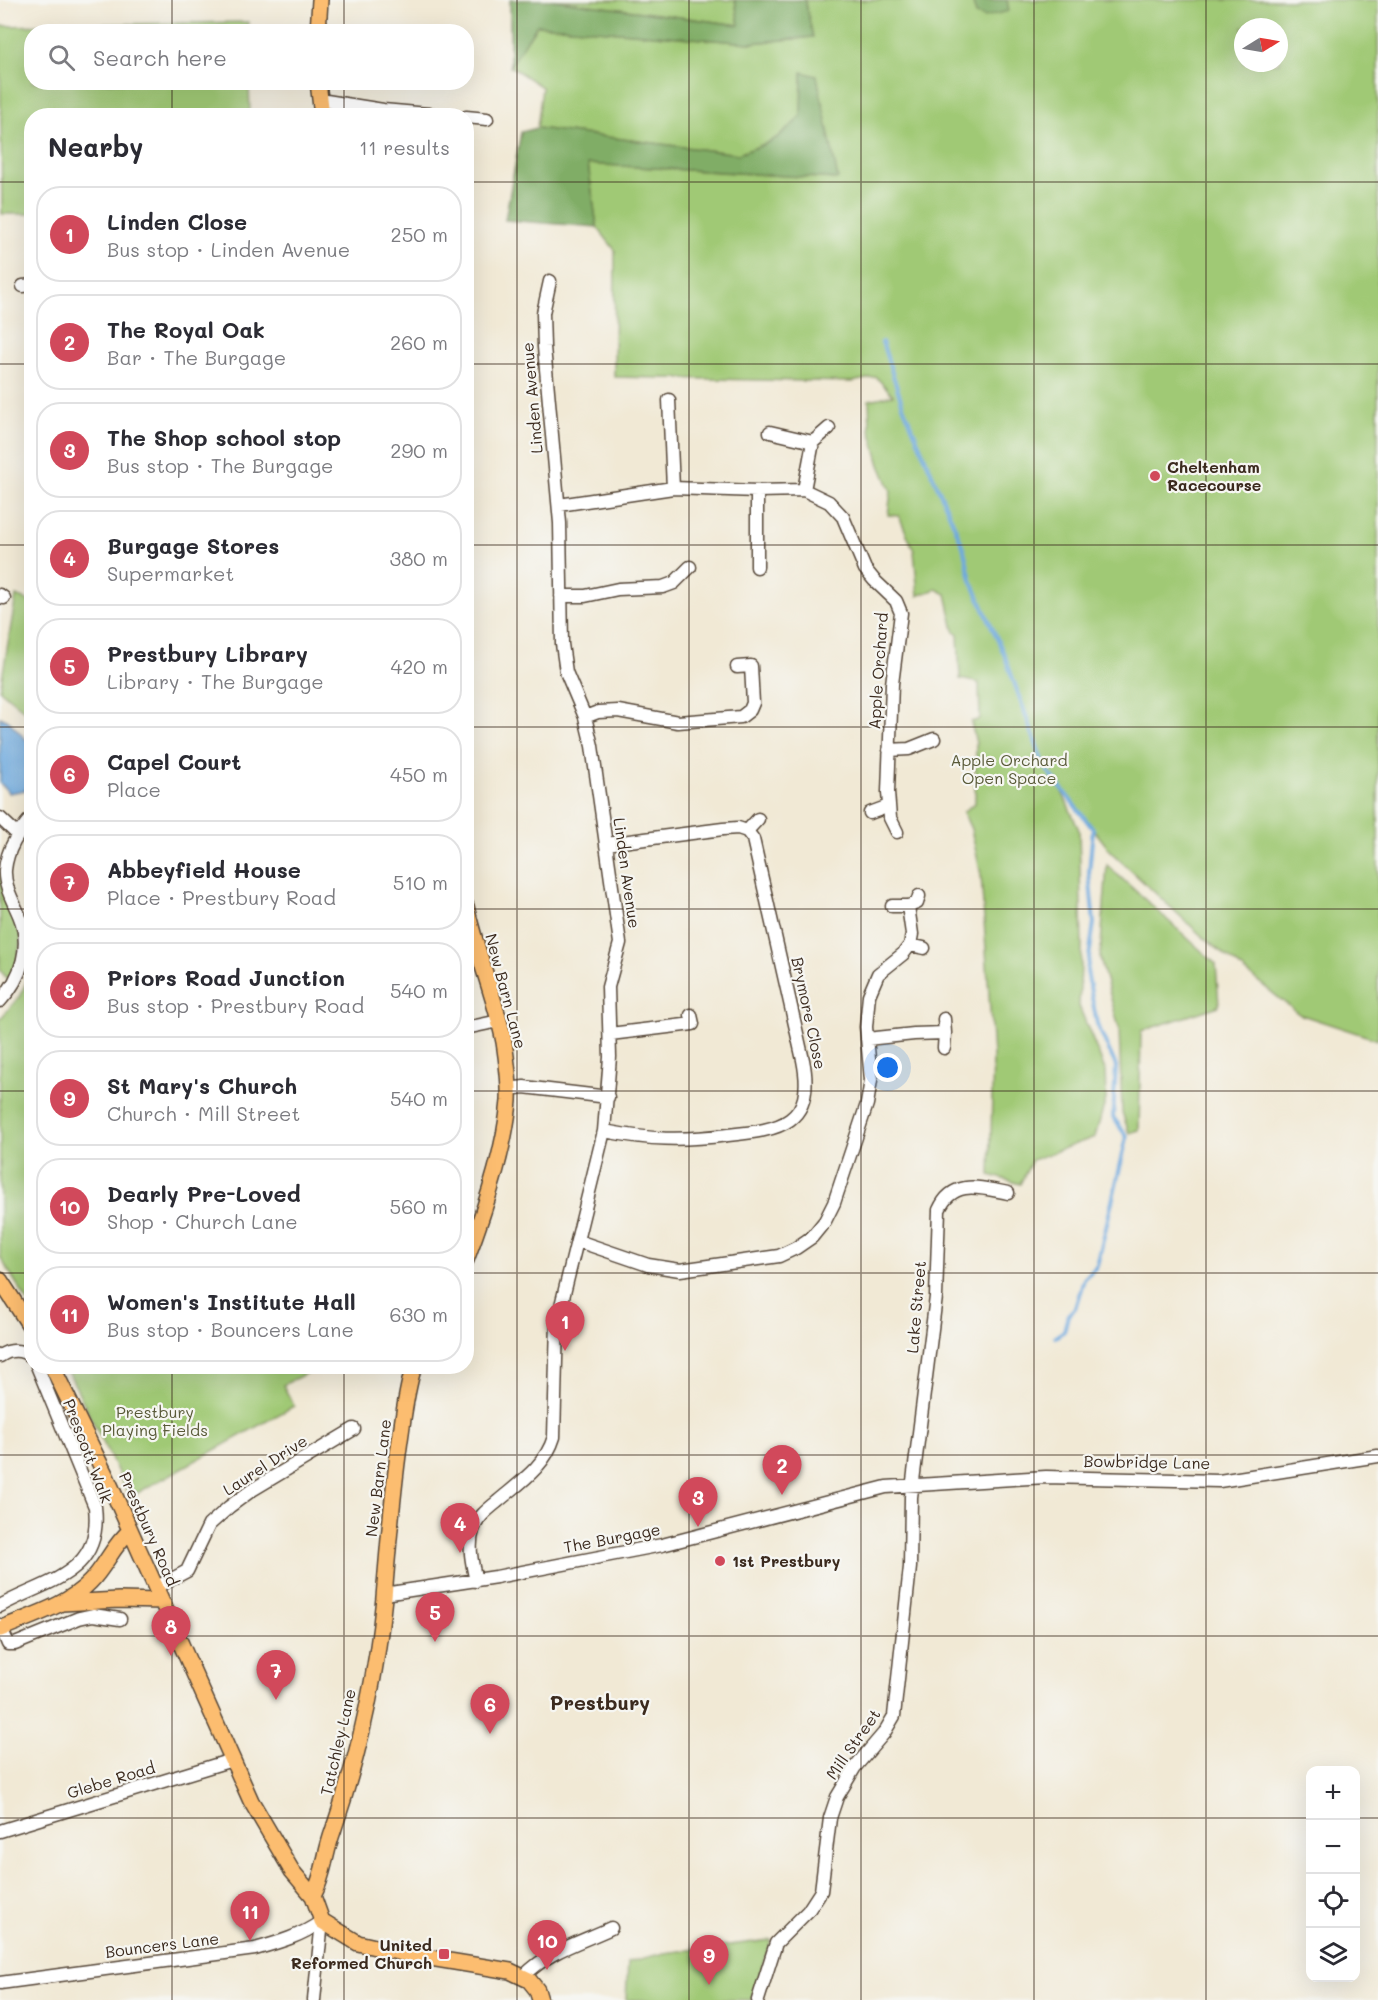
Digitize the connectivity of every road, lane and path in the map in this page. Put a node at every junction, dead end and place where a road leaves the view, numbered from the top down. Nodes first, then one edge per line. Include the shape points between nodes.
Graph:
1 (320, 0) edge
2 (318, 24) edge
3 (319, 90) edge
4 (320, 100) junction
5 (321, 108) edge
6 (370, 108) edge
7 (474, 118) edge
8 (487, 119) dead end
9 (550, 280) dead end
10 (669, 400) dead end
11 (829, 428) dead end
12 (770, 432) dead end
13 (813, 442) junction
14 (673, 488) junction
15 (804, 490) junction
16 (757, 491) junction
17 (559, 505) junction
18 (690, 567) dead end
19 (757, 567) dead end
20 (561, 596) junction
21 (737, 667) dead end
22 (585, 717) junction
23 (934, 739) dead end
24 (890, 750) junction
25 (889, 806) junction
26 (870, 813) dead end
27 (0, 818) edge
28 (758, 819) dead end
29 (24, 826) edge
30 (747, 831) junction
31 (897, 832) dead end
32 (17, 834) junction
33 (606, 844) junction
34 (3, 870) edge
35 (919, 896) dead end
36 (892, 906) dead end
37 (908, 906) junction
38 (24, 933) edge
39 (474, 944) edge
40 (910, 945) junction
41 (924, 948) dead end
42 (24, 963) edge
43 (0, 1001) edge
44 (945, 1019) dead end
45 (499, 1021) junction
46 (693, 1025) dead end
47 (474, 1026) edge
48 (945, 1033) junction
49 (610, 1034) junction
50 (867, 1040) junction
51 (945, 1048) dead end
52 (509, 1089) junction
53 (608, 1097) junction
54 (604, 1131) junction
55 (1008, 1194) dead end
56 (474, 1239) edge
57 (578, 1240) junction
58 (0, 1280) edge
59 (24, 1317) edge
60 (24, 1353) edge
61 (0, 1356) edge
62 (40, 1374) edge
63 (56, 1374) edge
64 (412, 1374) edge
65 (354, 1429) dead end
66 (1378, 1456) edge
67 (913, 1485) junction
68 (130, 1531) junction
69 (476, 1581) junction
70 (384, 1594) junction
71 (158, 1595) junction
72 (62, 1603) junction
73 (0, 1606) edge
74 (120, 1619) dead end
75 (0, 1627) edge
76 (232, 1760) junction
77 (0, 1831) edge
78 (312, 1896) junction
79 (322, 1921) junction
80 (611, 1928) dead end
81 (524, 1976) junction
82 (0, 1983) edge
83 (314, 2000) edge
84 (540, 2000) edge
85 (758, 2000) edge

1 - 2 main road
3 - 4 main road
4 - 5 main road
4 - 6 street
7 - 8 street
9 - 17 street, Linden Avenue via 543,313 544,347
10 - 14 street
11 - 13 street
12 - 13 street
13 - 15 street
14 - 16 street, Apple Orchard
14 - 17 street, Apple Orchard
15 - 16 street, Apple Orchard
15 - 24 street, Apple Orchard via 821,496 836,509 865,569 899,607
16 - 19 street
17 - 20 street, Linden Avenue
18 - 20 street via 674,583 663,586
20 - 22 street, Linden Avenue via 564,664
21 - 22 street via 751,666 753,703 741,717 678,722 618,711
22 - 33 street, Linden Avenue
23 - 24 street, Apple Orchard via 909,749
24 - 25 street, Apple Orchard
25 - 26 street
25 - 31 street, Apple Orchard
27 - 32 street
28 - 30 street
29 - 32 street
30 - 33 street via 723,829
30 - 54 street, Brymore Close via 753,839 803,1060 807,1086 802,1103 792,1118 762,1132 673,1140
32 - 34 street
33 - 49 street, Linden Avenue via 620,943 608,987
34 - 38 street
35 - 37 street via 917,903
36 - 37 street
37 - 40 street
39 - 45 main road, New Barn Lane
40 - 41 street
40 - 50 street via 871,987
42 - 43 street
44 - 48 street
45 - 47 street
45 - 52 main road, New Barn Lane
46 - 49 street
48 - 50 street
48 - 51 street
49 - 53 street, Linden Avenue
50 - 57 street via 870,1092 854,1150 830,1213 804,1243 779,1256 680,1270 648,1265
52 - 53 street
52 - 56 main road, New Barn Lane via 497,1161
53 - 54 street, Linden Avenue
54 - 57 street, Linden Avenue
55 - 67 street, Lake Street via 962,1188 950,1194 939,1210 936,1297
57 - 69 street, Linden Avenue via 556,1333 556,1430 552,1444 538,1467 475,1525 471,1545
58 - 59 main road
60 - 61 street via 6,1352
62 - 73 street, Prescott Walk via 95,1507 95,1529 87,1553 71,1572
63 - 68 main road, Prestbury Road
64 - 70 main road, New Barn Lane via 395,1474
65 - 71 street, Laurel Drive via 229,1507 209,1525 187,1571
66 - 67 street, Bowbridge Lane via 1219,1481 1046,1477
67 - 69 street, The Burgage via 853,1494 662,1545
67 - 85 street, Mill Street via 910,1567 894,1716 837,1797 830,1818 821,1891 808,1911 776,1944
68 - 71 main road, Prestbury Road
68 - 72 main road via 120,1539 90,1583
69 - 70 street, The Burgage
70 - 78 main road, Tatchley Lane via 352,1771
71 - 72 main road
71 - 76 main road, Prestbury Road
72 - 75 main road
74 - 75 street via 93,1615 79,1618 15,1644 8,1644
76 - 77 street, Glebe Road
76 - 78 main road, Prestbury Road via 288,1864
78 - 79 main road, Prestbury Road
79 - 81 main road via 358,1943
79 - 82 street, Bouncers Lane via 288,1940 240,1951
79 - 83 street
80 - 81 street via 566,1946
81 - 84 main road via 534,1985

